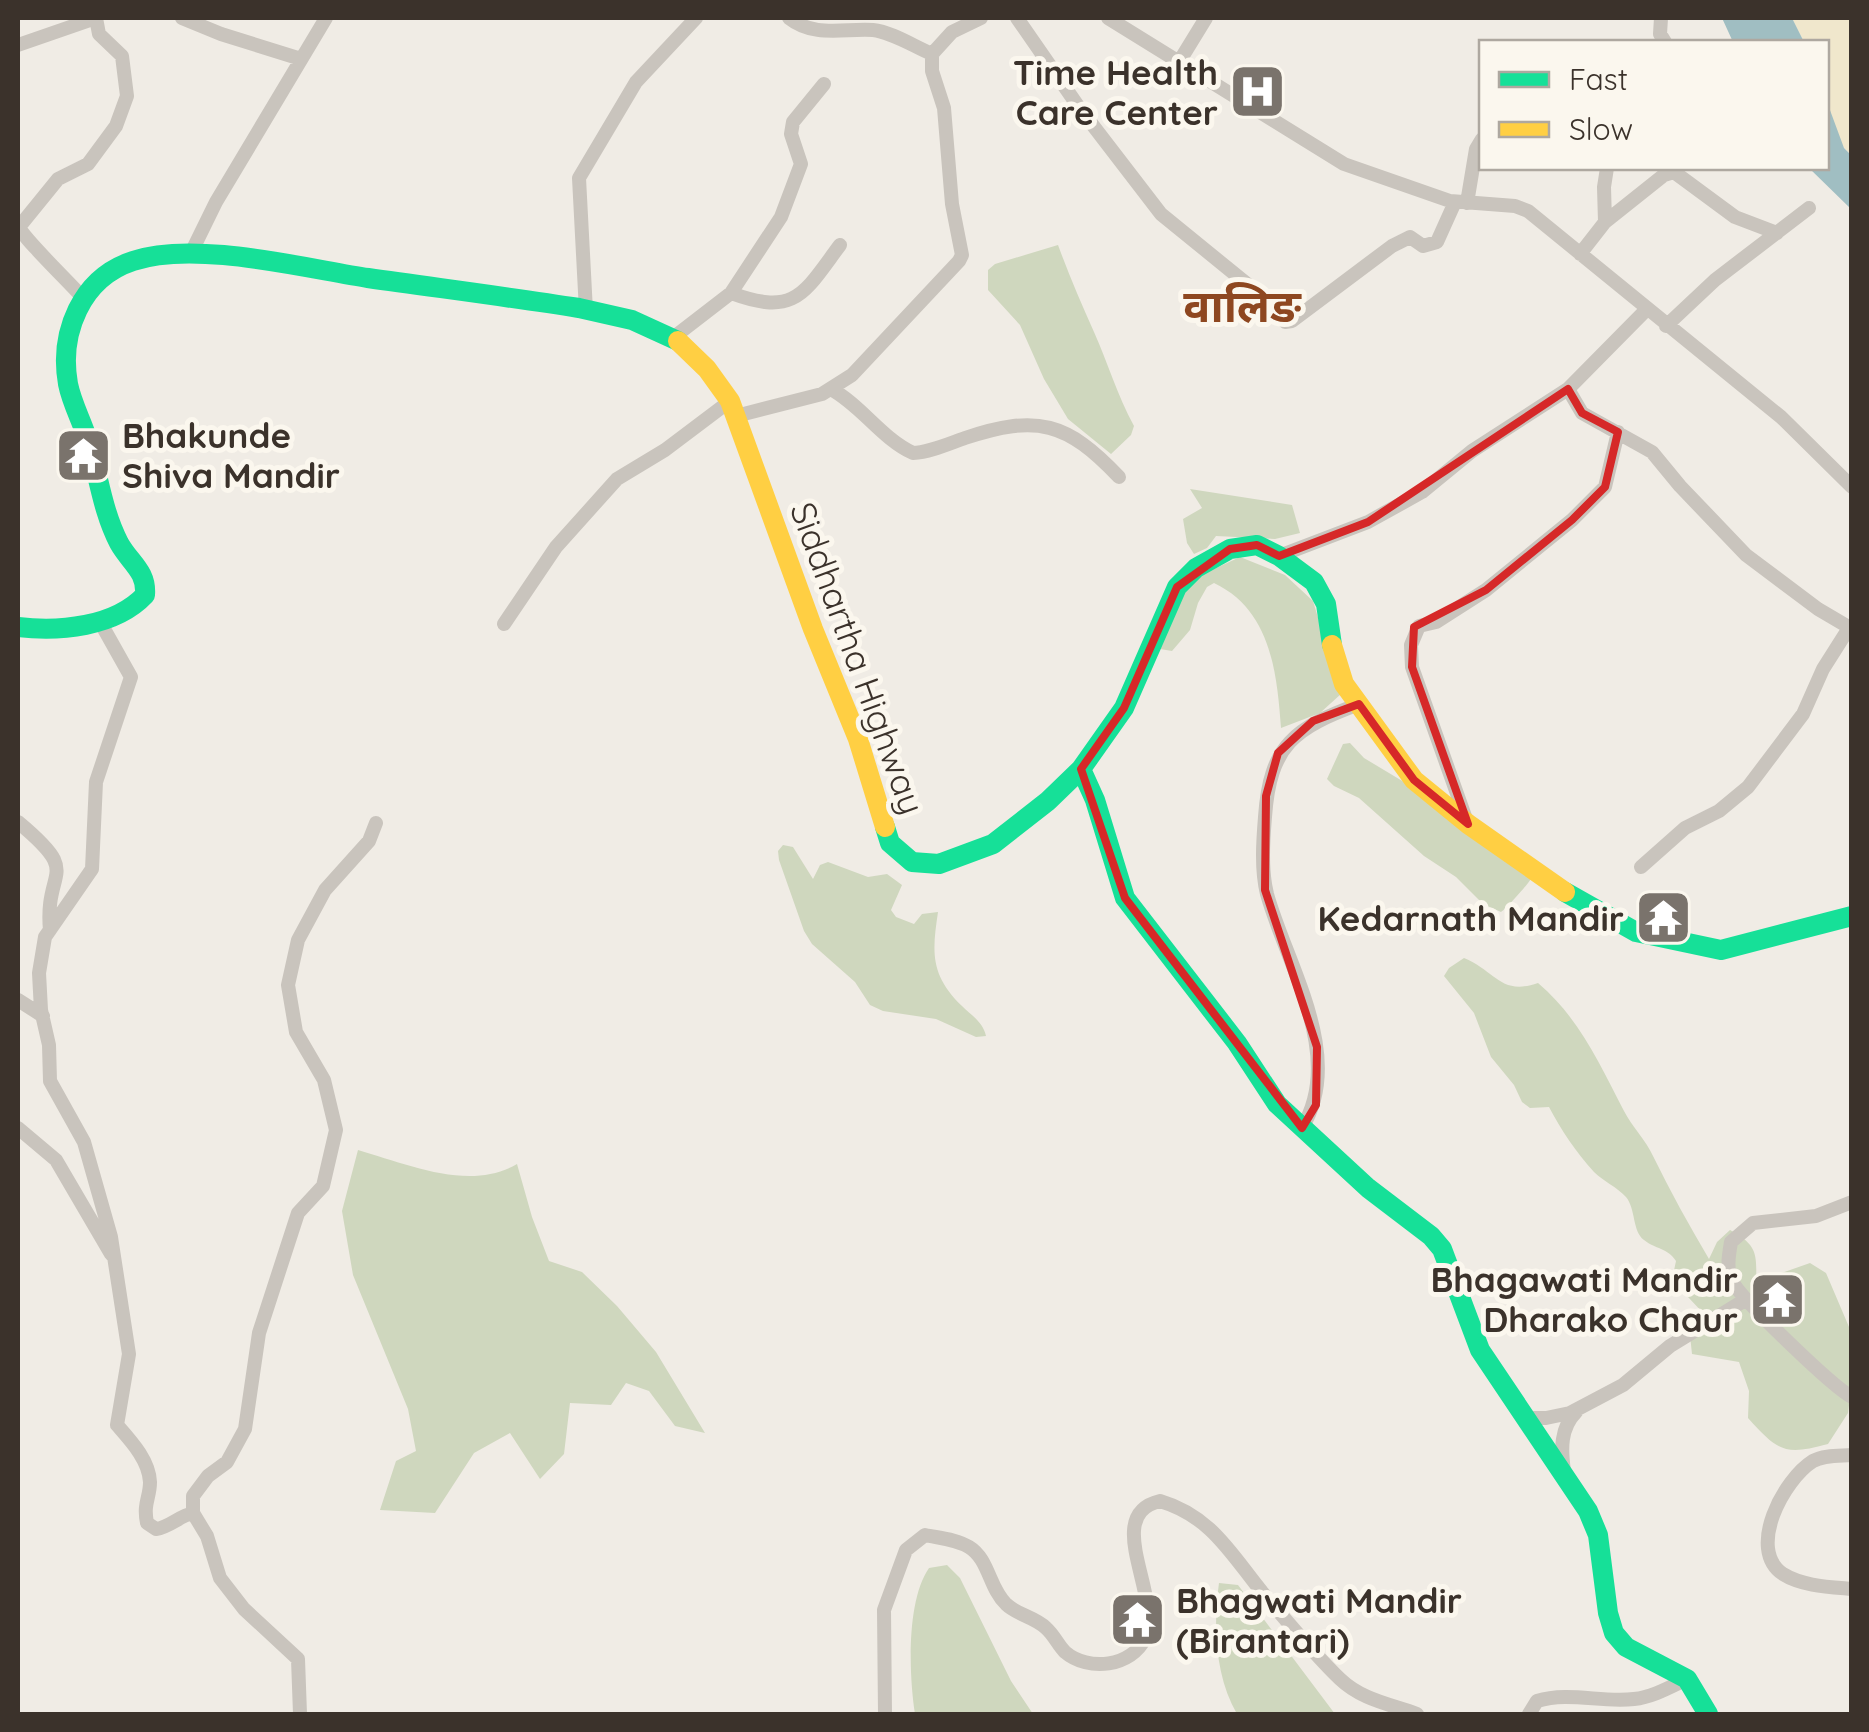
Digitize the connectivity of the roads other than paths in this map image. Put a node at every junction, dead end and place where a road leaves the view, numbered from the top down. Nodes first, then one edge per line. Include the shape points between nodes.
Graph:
1 (96, 18) edge
2 (182, 18) edge
3 (326, 18) edge
4 (696, 18) edge
5 (790, 18) edge
6 (982, 18) edge
7 (1017, 18) edge
8 (1108, 18) edge
9 (1206, 18) edge
10 (18, 45) edge
11 (932, 54) junction
12 (301, 59) junction
13 (1179, 62) junction
14 (824, 84) dead end
15 (1479, 144) edge
16 (1607, 170) edge
17 (1461, 202) junction
18 (1809, 208) dead end
19 (1606, 222) junction
20 (1777, 233) junction
21 (840, 245) dead end
22 (1580, 254) junction
23 (190, 256) junction
24 (731, 293) junction
25 (83, 298) junction
26 (1647, 309) junction
27 (586, 311) junction
28 (1666, 326) junction
29 (674, 337) junction
30 (832, 389) junction
31 (1568, 389) junction
32 (733, 409) junction
33 (1618, 432) junction
34 (1119, 477) dead end
35 (1852, 487) edge
36 (1279, 556) junction
37 (99, 620) junction
38 (504, 624) dead end
39 (18, 627) edge
40 (1850, 628) edge
41 (1359, 704) junction
42 (1081, 769) junction
43 (18, 822) edge
44 (376, 823) dead end
45 (1468, 824) junction
46 (1642, 867) dead end
47 (1852, 916) edge
48 (50, 930) junction
49 (18, 1000) edge
50 (43, 1016) junction
51 (18, 1128) edge
52 (1302, 1128) junction
53 (1852, 1202) edge
54 (114, 1259) junction
55 (1746, 1300) junction
56 (1852, 1397) edge
57 (1580, 1408) junction
58 (1525, 1418) junction
59 (1852, 1455) edge
60 (1564, 1472) junction
61 (193, 1513) junction
62 (1852, 1589) edge
63 (1687, 1679) junction
64 (300, 1714) edge
65 (885, 1714) edge
66 (1417, 1714) edge
67 (1529, 1714) edge
68 (1708, 1714) edge

1 - 10 street
1 - 25 street via 98,34 122,56 127,96 88,164 58,180 19,227
2 - 12 street
3 - 12 street
4 - 27 street via 636,82 580,178
5 - 11 street via 824,31 877,30
6 - 11 street via 952,32
7 - 17 street via 1161,214 1286,322 1392,246 1410,237 1423,246 1437,242
8 - 13 street
9 - 13 street
11 - 30 street via 962,255
12 - 23 street
13 - 17 street via 1344,164
14 - 24 street via 793,122 801,164 781,218
15 - 17 street
16 - 19 street
17 - 22 street via 1522,208
18 - 20 street
19 - 20 street via 1674,172 1734,216
19 - 22 street
20 - 28 street
21 - 24 street via 798,296 771,305
22 - 26 street
23 - 25 main road, Siddhartha Highway via 137,258
23 - 27 main road, Siddhartha Highway
24 - 29 street
25 - 37 main road, Siddhartha Highway via 72,312 64,351 70,396 102,504 146,580 134,607
26 - 28 street
26 - 31 street
27 - 29 main road, Siddhartha Highway
28 - 35 street via 1781,417
29 - 32 main road, Siddhartha Highway via 711,370
30 - 32 street
30 - 34 street via 912,453 1028,424 1084,442
31 - 33 street via 1582,414
31 - 36 street via 1408,499
32 - 38 street via 617,479 556,547
32 - 42 main road, Siddhartha Highway via 858,738 890,842 912,862 957,858 993,844
33 - 40 street via 1652,452 1746,555
33 - 45 street via 1604,487 1572,520 1486,590 1413,635 1412,667
36 - 41 main road, Siddhartha Highway via 1314,582 1326,604 1334,660
36 - 42 main road, Siddhartha Highway via 1257,545 1230,548 1177,586 1124,708
37 - 39 main road, Siddhartha Highway via 32,631
37 - 48 street via 131,677 96,782 92,870
40 - 46 street via 1803,714 1748,787 1685,828
41 - 45 main road, Siddhartha Highway via 1414,780
41 - 52 street via 1313,721 1278,753 1266,796 1266,890 1317,1047 1316,1105
42 - 52 main road via 1125,898
43 - 48 street via 56,859
44 - 61 street via 369,841 325,890 298,940 288,985 296,1032 324,1080 336,1130 323,1186 298,1213 259,1332 245,1429 227,1462 193,1496
45 - 47 main road, Siddhartha Highway via 1570,895 1662,940 1721,950
48 - 50 street via 39,973
49 - 50 street
50 - 54 street via 50,1081 84,1142
51 - 54 street via 56,1160
52 - 58 main road via 1442,1250 1480,1350
53 - 55 street via 1816,1216 1753,1223 1731,1242 1730,1279
54 - 61 street via 129,1354 117,1426 142,1456 150,1482 147,1523 156,1530
55 - 56 street
55 - 57 street
57 - 58 street
57 - 60 street via 1565,1429
58 - 60 main road
59 - 62 street via 1814,1461 1792,1480 1775,1509 1767,1544 1770,1561 1784,1574
60 - 63 main road via 1598,1535 1614,1632 1626,1647
61 - 64 street via 220,1578 298,1658
63 - 67 street via 1633,1699 1552,1696 1537,1701
63 - 68 main road
65 - 66 street via 884,1610 906,1550 924,1535 972,1548 1006,1604 1047,1628 1077,1660 1112,1664 1144,1638 1150,1605 1136,1557 1134,1518 1140,1508 1160,1501 1212,1528 1341,1680 1366,1698

